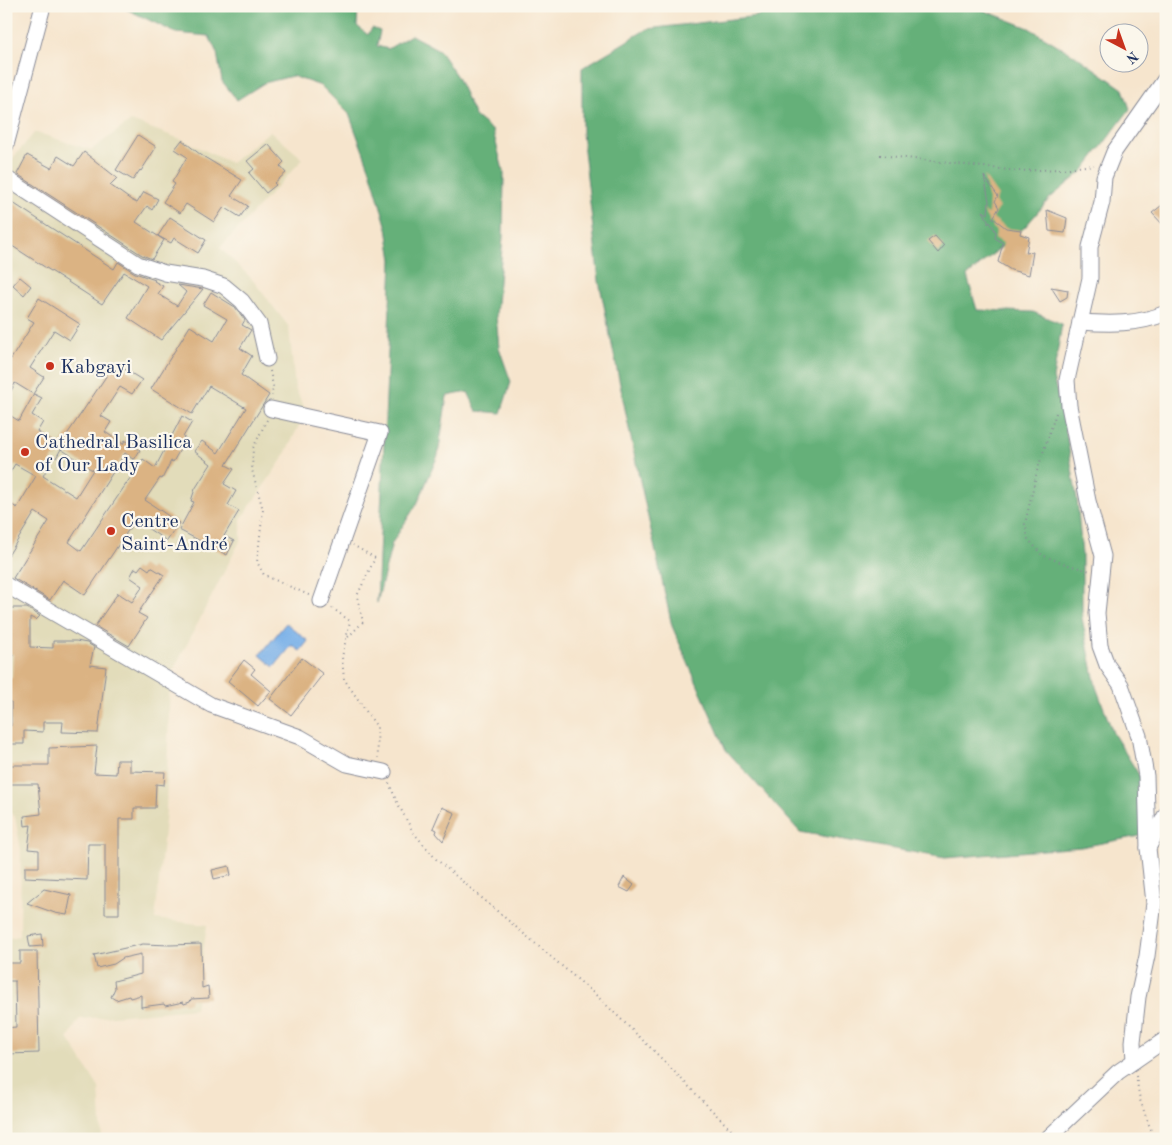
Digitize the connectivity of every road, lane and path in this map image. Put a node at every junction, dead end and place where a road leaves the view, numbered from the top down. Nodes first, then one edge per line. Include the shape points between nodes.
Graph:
1 (43, 6) edge
2 (1166, 78) edge
3 (6, 145) edge
4 (880, 155) dead end
5 (1108, 164) junction
6 (6, 178) edge
7 (1166, 313) edge
8 (1080, 322) junction
9 (266, 360) joint
10 (1058, 407) dead end
11 (271, 409) junction
12 (343, 539) junction
13 (1101, 574) junction
14 (6, 585) edge
15 (321, 601) junction
16 (346, 638) junction
17 (384, 772) junction
18 (1166, 814) edge
19 (1148, 848) junction
20 (1166, 1039) edge
21 (1134, 1061) junction
22 (740, 1139) edge
23 (1048, 1139) edge
24 (1154, 1139) edge

1 - 3 street
2 - 5 street
4 - 5 path via 1018,171
5 - 8 street via 1090,247 1090,278
6 - 9 street via 138,264 224,286 242,301 259,324
7 - 8 street via 1119,324
8 - 13 street via 1067,380 1069,406 1103,556
9 - 11 path via 274,386
10 - 13 path via 1037,471 1025,524 1028,539 1042,555
11 - 12 street via 380,433
11 - 15 path via 253,448 252,470 264,510 257,562 264,575
12 - 15 street
12 - 16 path via 375,558 356,596 363,622
13 - 19 street via 1096,613 1100,646 1121,685 1139,736 1146,776
14 - 17 street via 210,705 300,737 347,764
15 - 16 path via 350,621
16 - 17 path via 342,657 344,679 376,727 378,759
17 - 22 path via 413,832 436,859 597,996
18 - 19 street
19 - 21 street via 1154,902 1138,997
20 - 21 street
21 - 23 street via 1118,1072
21 - 24 path via 1140,1100

